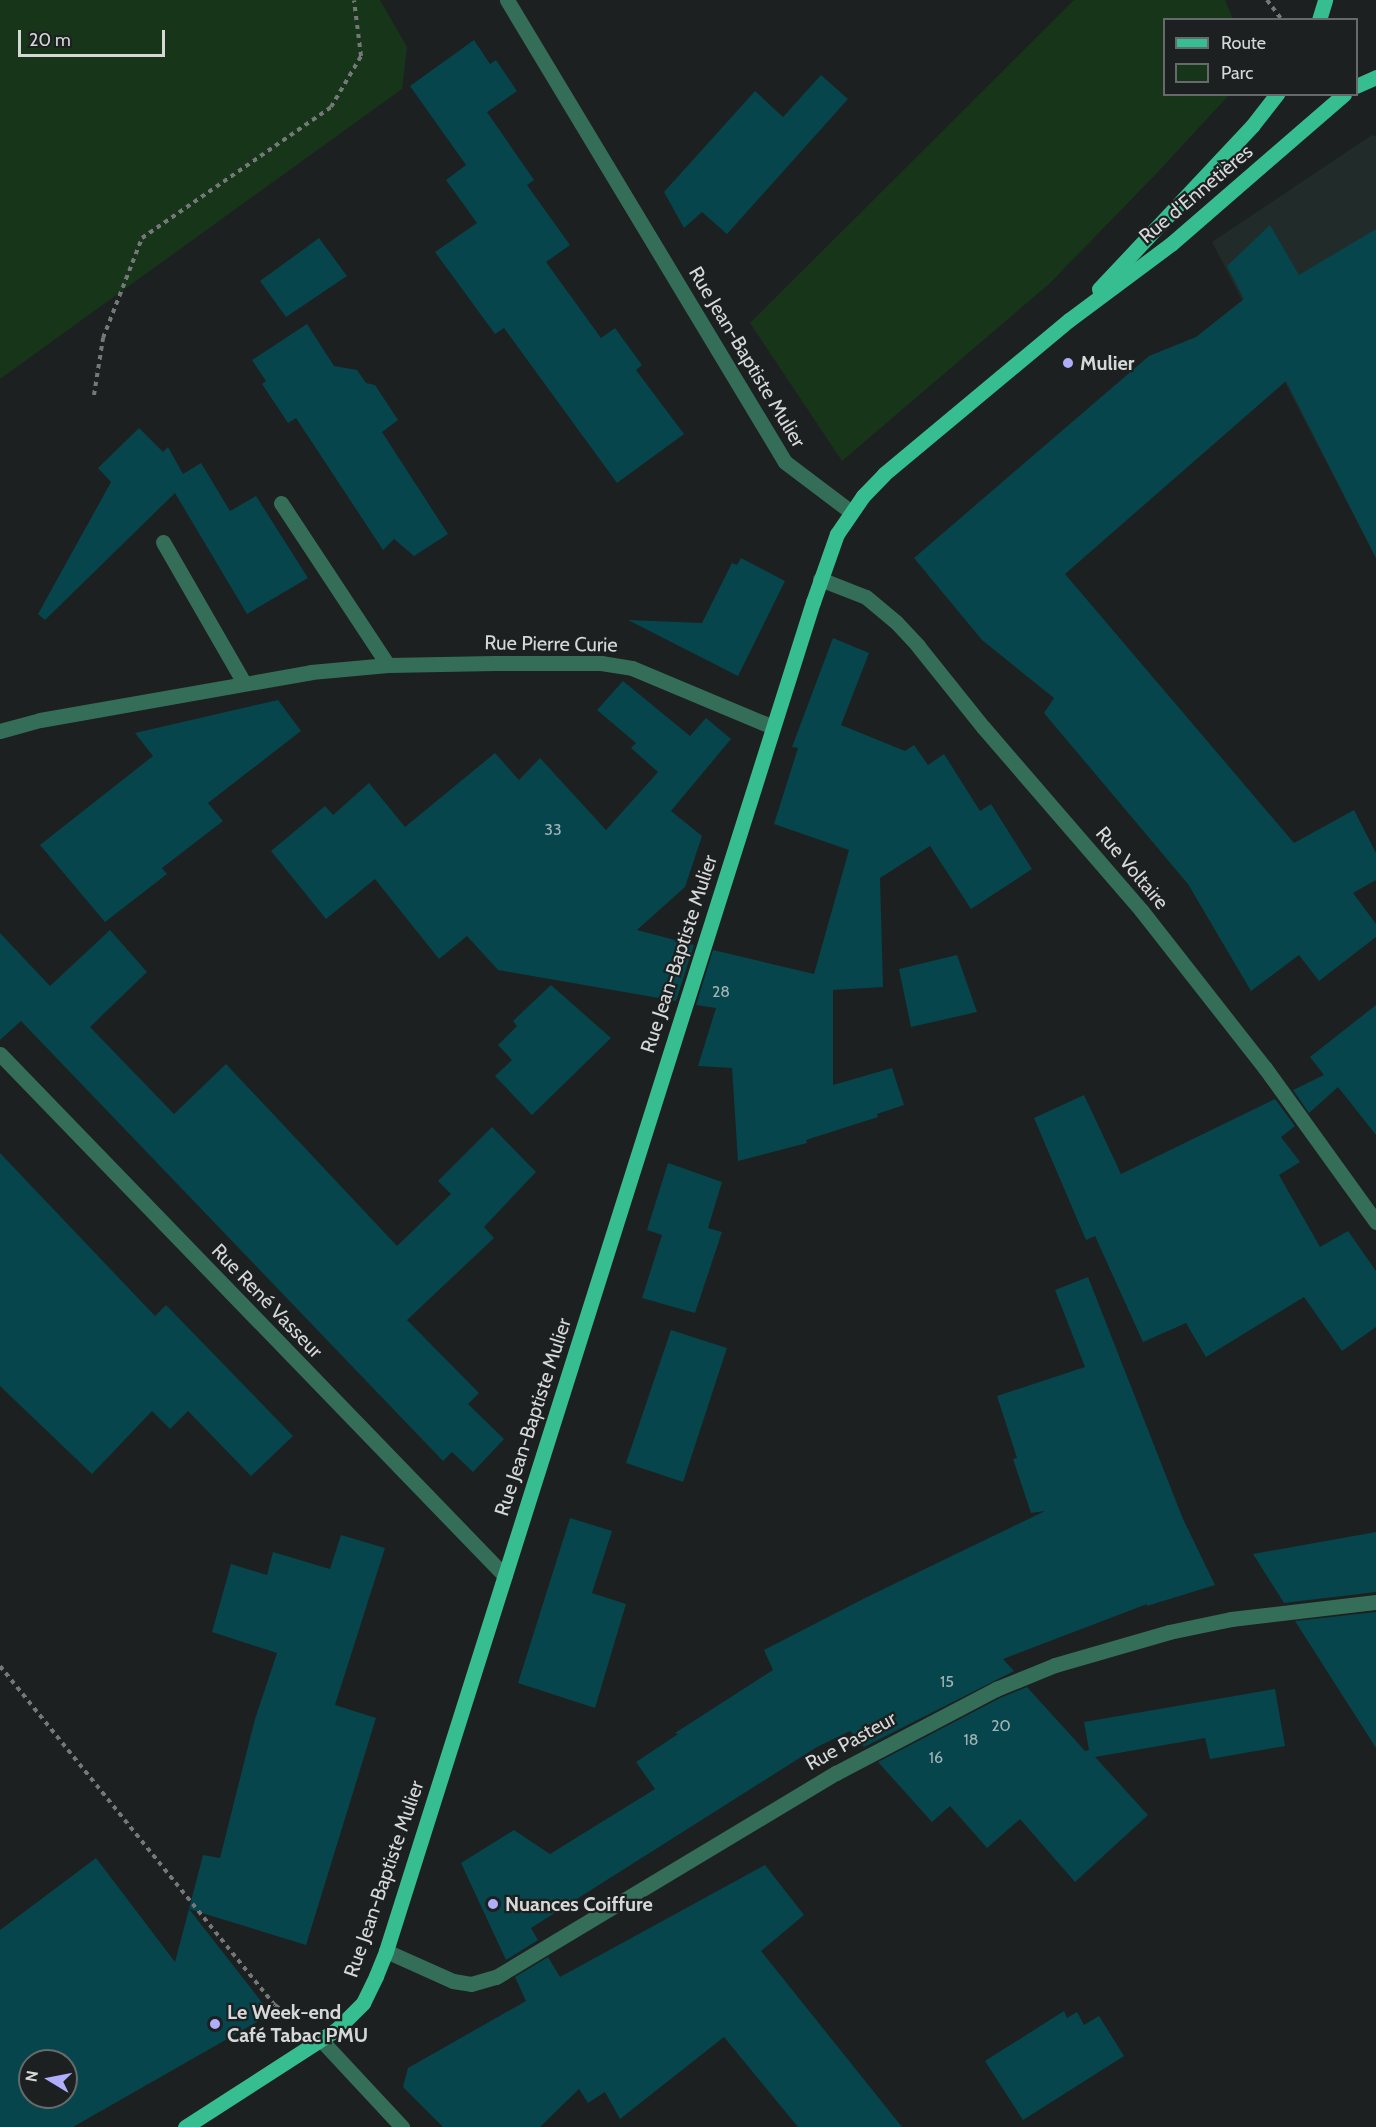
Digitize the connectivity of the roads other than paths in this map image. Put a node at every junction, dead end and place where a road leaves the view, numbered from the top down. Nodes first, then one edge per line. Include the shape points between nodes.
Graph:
1 (507, 0) edge
2 (1325, 0) edge
3 (1320, 18) edge
4 (1376, 77) edge
5 (1358, 85) edge
6 (1274, 96) edge
7 (1341, 96) edge
8 (1070, 320) junction
9 (281, 503) dead end
10 (851, 512) junction
11 (163, 542) dead end
12 (820, 579) junction
13 (388, 665) junction
14 (244, 683) junction
15 (773, 727) junction
16 (0, 731) edge
17 (0, 1054) edge
18 (1376, 1222) edge
19 (505, 1576) junction
20 (1376, 1602) edge
21 (386, 1951) junction
22 (321, 2040) junction
23 (185, 2127) edge
24 (402, 2127) edge

1 - 10 street, Rue Jean-Baptiste Mulier via 785,462
2 - 3 main road
4 - 5 main road
6 - 8 main road, Rue d'Ennetières via 1252,126
7 - 8 main road, Rue d'Ennetières via 1171,244
8 - 10 main road, Rue d'Ennetières via 884,474
9 - 13 street
10 - 12 main road, Rue Jean-Baptiste Mulier via 837,534
11 - 14 street
12 - 15 main road, Rue Jean-Baptiste Mulier
12 - 18 street, Rue Voltaire via 866,597 918,646 1141,910 1265,1068
13 - 14 street, Rue Pierre Curie
13 - 15 street, Rue Pierre Curie via 601,663 632,668
14 - 16 street, Rue Pierre Curie via 40,720
15 - 19 main road, Rue Jean-Baptiste Mulier
17 - 19 street, Rue René Vasseur
19 - 21 main road, Rue Jean-Baptiste Mulier
20 - 21 street, Rue Pasteur via 1231,1619 1168,1632 1066,1661 996,1689 836,1773 496,1977 471,1984 453,1981
21 - 22 main road, Rue Jean-Baptiste Mulier via 363,2003
22 - 23 main road
22 - 24 street

